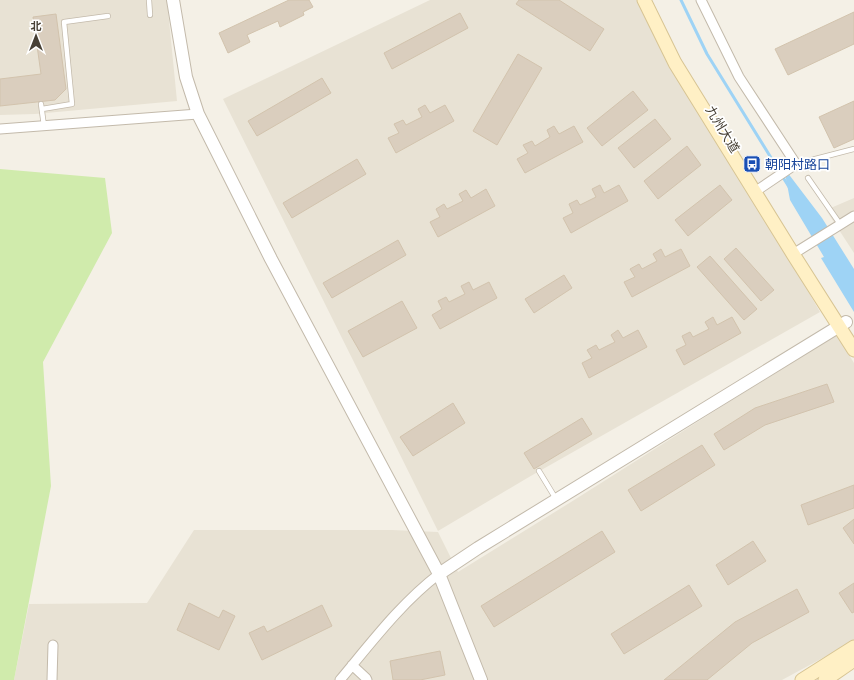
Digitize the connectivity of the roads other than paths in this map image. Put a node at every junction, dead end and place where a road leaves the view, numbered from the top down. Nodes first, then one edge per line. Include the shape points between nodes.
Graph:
1 (149, 0) edge
2 (173, 0) edge
3 (644, 0) edge
4 (653, 0) edge
5 (701, 0) edge
6 (150, 15) dead end
7 (108, 16) dead end
8 (198, 114) junction
9 (44, 126) junction
10 (0, 129) edge
11 (854, 150) edge
12 (796, 164) junction
13 (808, 178) dead end
14 (756, 190) junction
15 (854, 216) edge
16 (840, 224) junction
17 (801, 248) junction
18 (843, 324) junction
19 (854, 334) edge
20 (854, 350) edge
21 (539, 472) dead end
22 (557, 501) junction
23 (439, 574) junction
24 (54, 645) dead end
25 (854, 647) edge
26 (854, 660) edge
27 (352, 665) junction
28 (52, 680) edge
29 (340, 680) edge
30 (367, 680) edge
31 (481, 680) edge
32 (802, 680) edge
33 (825, 680) edge

1 - 6 lane
2 - 8 street via 186,77
3 - 14 main road via 675,63
4 - 14 main road, 九州大道 via 682,61
5 - 12 street via 739,78
7 - 9 lane via 64,22 72,104 41,106
8 - 9 street
8 - 23 street via 271,259
9 - 10 street
11 - 12 lane
12 - 14 street
13 - 16 lane
14 - 17 main road, 九州大道
15 - 16 street
16 - 17 street
17 - 18 main road, 九州大道
18 - 19 main road, 九州大道
18 - 20 main road
18 - 22 street
21 - 22 lane
22 - 23 street
23 - 27 street via 380,632
23 - 31 street
24 - 28 street
25 - 32 main road
26 - 33 main road
27 - 29 street
27 - 30 street

